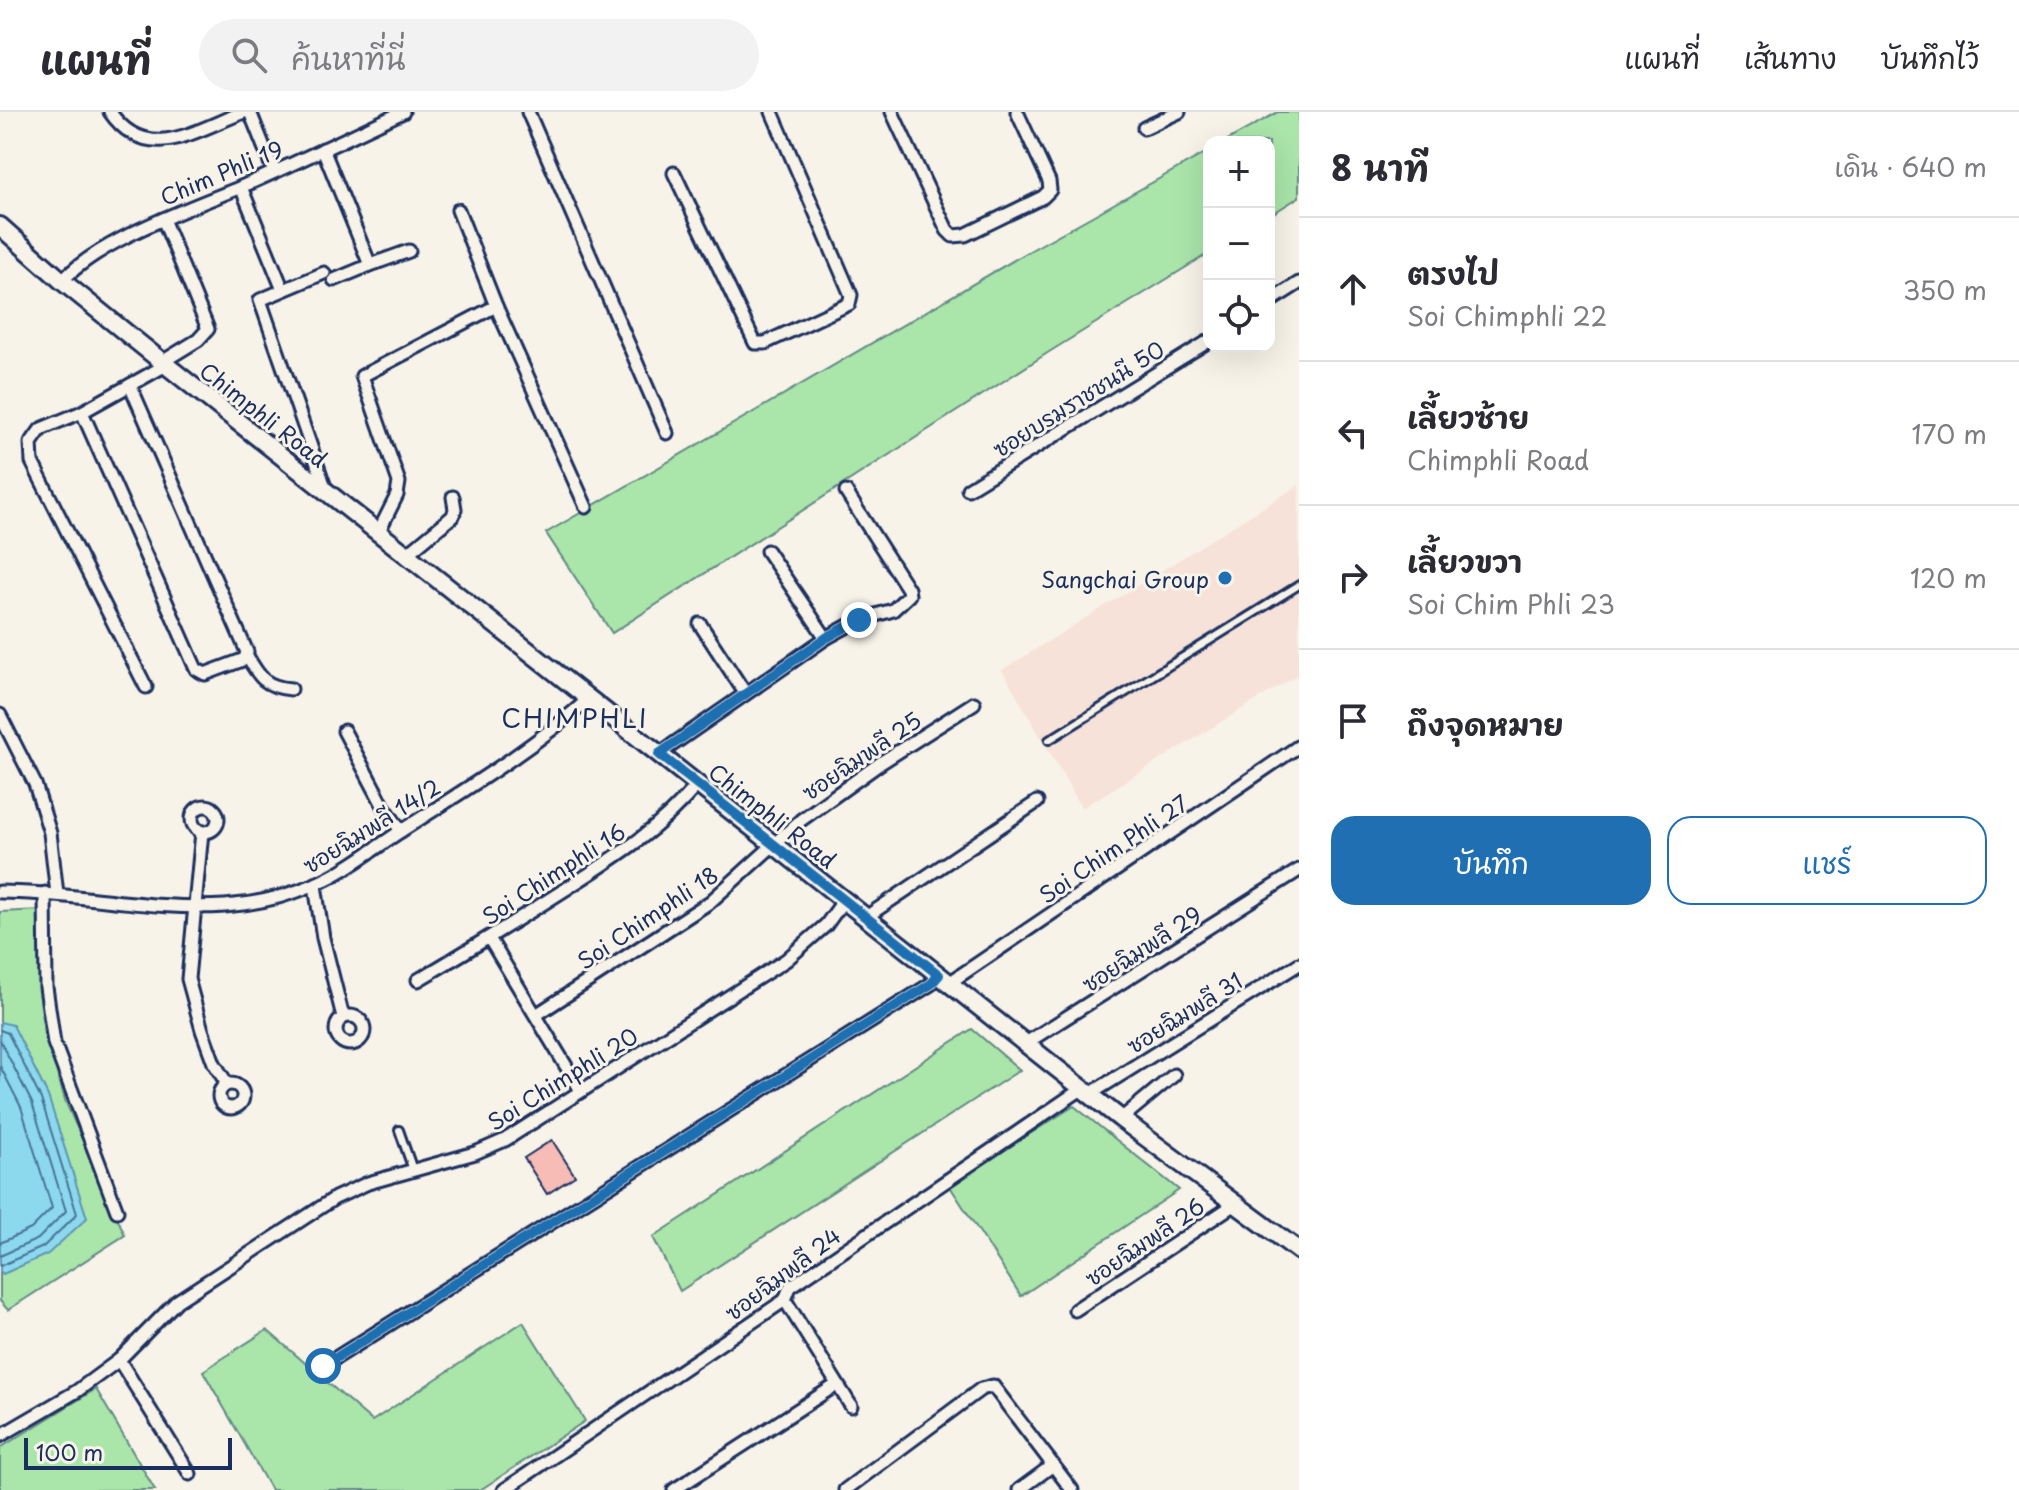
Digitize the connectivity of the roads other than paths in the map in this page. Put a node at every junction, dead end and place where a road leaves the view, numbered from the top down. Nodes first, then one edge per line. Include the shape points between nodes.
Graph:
1 (110, 112) edge
2 (247, 112) edge
3 (403, 112) edge
4 (528, 112) edge
5 (772, 112) edge
6 (892, 112) edge
7 (1017, 112) edge
8 (1179, 112) edge
9 (1144, 128) dead end
10 (323, 149) junction
11 (274, 172) junction
12 (674, 173) dead end
13 (241, 187) junction
14 (458, 210) dead end
15 (163, 219) junction
16 (0, 226) edge
17 (409, 251) dead end
18 (370, 265) junction
19 (62, 281) junction
20 (1299, 283) edge
21 (281, 285) dead end
22 (1275, 298) edge
23 (496, 306) junction
24 (1203, 345) edge
25 (164, 363) junction
26 (130, 385) junction
27 (82, 412) junction
28 (667, 433) dead end
29 (968, 489) dead end
30 (326, 490) junction
31 (846, 492) dead end
32 (453, 497) dead end
33 (586, 507) dead end
34 (379, 531) junction
35 (767, 551) dead end
36 (407, 554) junction
37 (1299, 585) edge
38 (700, 624) dead end
39 (826, 638) junction
40 (247, 656) junction
41 (146, 687) dead end
42 (291, 689) dead end
43 (745, 693) junction
44 (590, 698) junction
45 (974, 703) dead end
46 (0, 715) edge
47 (344, 731) dead end
48 (1049, 740) dead end
49 (1299, 746) edge
50 (659, 754) junction
51 (698, 784) junction
52 (1037, 802) dead end
53 (401, 831) junction
54 (202, 832) dead end
55 (773, 843) junction
56 (1299, 870) edge
57 (315, 885) junction
58 (0, 892) edge
59 (51, 893) junction
60 (844, 900) junction
61 (194, 907) junction
62 (866, 917) junction
63 (489, 938) junction
64 (1299, 964) edge
65 (944, 979) junction
66 (418, 980) dead end
67 (536, 1015) junction
68 (343, 1017) dead end
69 (1026, 1043) junction
70 (1174, 1075) dead end
71 (227, 1084) dead end
72 (581, 1091) junction
73 (1086, 1091) junction
74 (1121, 1119) junction
75 (399, 1130) dead end
76 (413, 1170) junction
77 (1235, 1204) junction
78 (117, 1211) dead end
79 (1296, 1246) edge
80 (785, 1300) junction
81 (1075, 1310) dead end
82 (119, 1360) junction
83 (323, 1366) dead end
84 (836, 1385) junction
85 (851, 1406) dead end
86 (0, 1436) edge
87 (1053, 1465) junction
88 (190, 1474) dead end
89 (504, 1490) edge
90 (674, 1490) edge
91 (845, 1490) edge
92 (1019, 1490) edge
93 (1072, 1490) edge

1 - 2 street via 139,137 164,142
2 - 11 street
3 - 10 street, Chim Phli 19
4 - 28 street
5 - 12 street via 851,295 849,304 755,343
6 - 7 street via 953,236 965,235 1050,190
8 - 9 street
10 - 11 street, Chim Phli 19
10 - 18 street
11 - 13 street, Chim Phli 19
13 - 15 street, Chim Phli 19
13 - 21 street
14 - 23 street
15 - 19 street, Chim Phli 19 via 89,258
15 - 25 street via 208,329
16 - 19 street, Chimphli Road
17 - 18 street
18 - 30 street via 260,300
19 - 25 street, Chimphli Road
20 - 22 street
23 - 33 street
23 - 34 street via 362,376 399,482
24 - 29 street, ซอยบรมราชชนนี 50
25 - 26 street
25 - 30 street, Chimphli Road
26 - 27 street
26 - 40 street
27 - 40 street via 196,669 205,674
27 - 41 street via 41,429 31,443 32,462
30 - 34 street, Chimphli Road
31 - 39 street via 909,595 893,610
32 - 36 street via 453,516
34 - 36 street, Chimphli Road
35 - 39 street
36 - 44 street, Chimphli Road
37 - 48 lane
38 - 43 street
39 - 43 street
40 - 42 street via 262,679
43 - 50 street
44 - 50 street, Chimphli Road
44 - 53 street, ซอยฉิมพลี 14/2 via 553,730
45 - 55 street, ซอยฉิมพลี 25 via 882,762
46 - 59 street via 35,784 50,833
47 - 53 street
49 - 65 street, Soi Chim Phli 27
50 - 51 street, Chimphli Road
51 - 55 street, Chimphli Road
51 - 63 street, Soi Chimphli 16 via 654,831
52 - 62 street
53 - 57 street, ซอยฉิมพลี 14/2
54 - 61 street
55 - 60 street, Chimphli Road
55 - 67 street, Soi Chimphli 18 via 710,902
56 - 69 street, ซอยฉิมพลี 29
57 - 61 street, ซอยฉิมพลี 14/2 via 258,902
57 - 68 street
58 - 59 street, ซอยฉิมพลี 14/2
59 - 61 street, ซอยฉิมพลี 14/2
59 - 78 street via 46,987 54,1043
60 - 62 street, Chimphli Road
60 - 72 street, Soi Chimphli 20 via 826,925 786,960
61 - 71 street via 188,979 214,1063
62 - 65 street, Chimphli Road
63 - 66 street, Soi Chimphli 16
63 - 67 street
64 - 73 street, ซอยฉิมพลี 31
65 - 69 street, Chimphli Road
65 - 83 street, Soi Chim Phli 27
67 - 72 street
69 - 73 street, Chimphli Road
70 - 74 street
72 - 76 street, Soi Chimphli 20 via 505,1140
73 - 74 street, Chimphli Road
73 - 80 street, ซอยฉิมพลี 24 via 790,1287
74 - 77 street, Chimphli Road
75 - 76 lane
76 - 82 street, Soi Chimphli 20 via 335,1198 213,1276 177,1301
77 - 79 street, Chimphli Road
77 - 81 street, ซอยฉิมพลี 26
80 - 84 street
80 - 89 street, ซอยฉิมพลี 24
82 - 86 street, Soi Chimphli 20
82 - 88 street
84 - 85 street
84 - 90 street
87 - 91 street via 993,1386 981,1389
87 - 92 street
87 - 93 street

